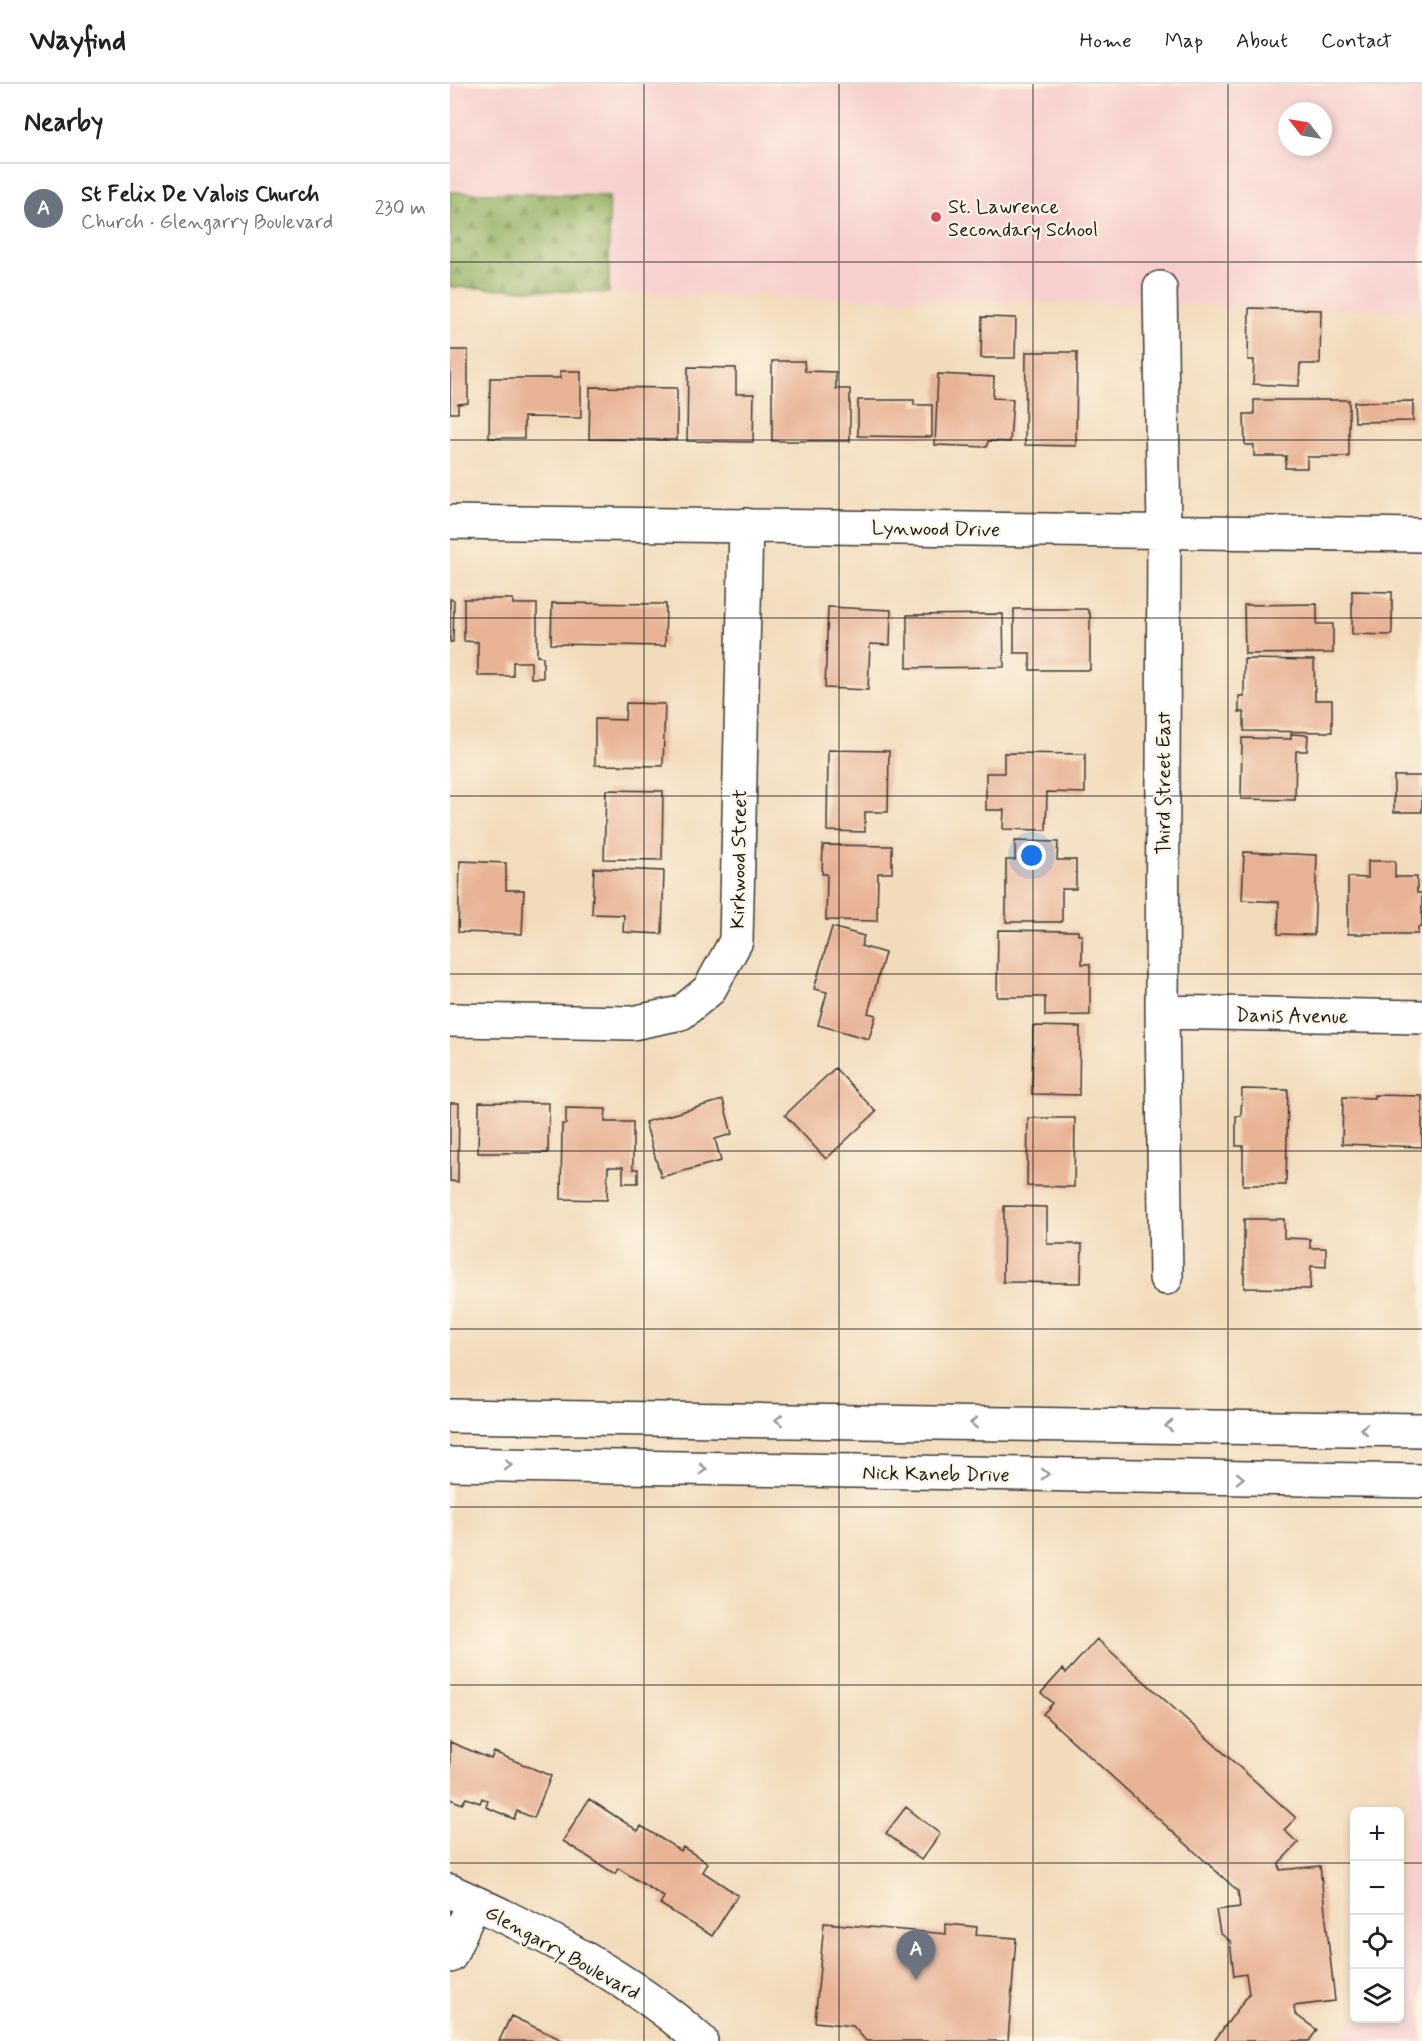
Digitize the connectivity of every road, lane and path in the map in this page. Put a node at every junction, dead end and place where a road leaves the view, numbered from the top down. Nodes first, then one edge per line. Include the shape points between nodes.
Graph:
1 (1160, 288) dead end
2 (450, 522) edge
3 (746, 525) junction
4 (1164, 530) junction
5 (1422, 535) edge
6 (1162, 1012) junction
7 (1422, 1017) edge
8 (450, 1020) edge
9 (1166, 1278) dead end
10 (450, 1416) edge
11 (1422, 1430) edge
12 (450, 1464) edge
13 (1422, 1481) edge
14 (462, 1897) edge
15 (450, 1956) edge
16 (701, 2041) edge

1 - 4 street, Third Street East
2 - 3 street, Lynwood Drive
3 - 4 street, Lynwood Drive
3 - 8 street, Kirkwood Street via 736,941 709,990 681,1012 632,1023
4 - 5 street, Lynwood Drive
4 - 6 street, Third Street East
6 - 7 street, Danis Avenue
6 - 9 street, Third Street East
11 -> 10 street
12 -> 13 street, Nick Kaneb Drive
14 - 15 street
14 - 16 street, Glengarry Boulevard via 545,1937 603,1971

